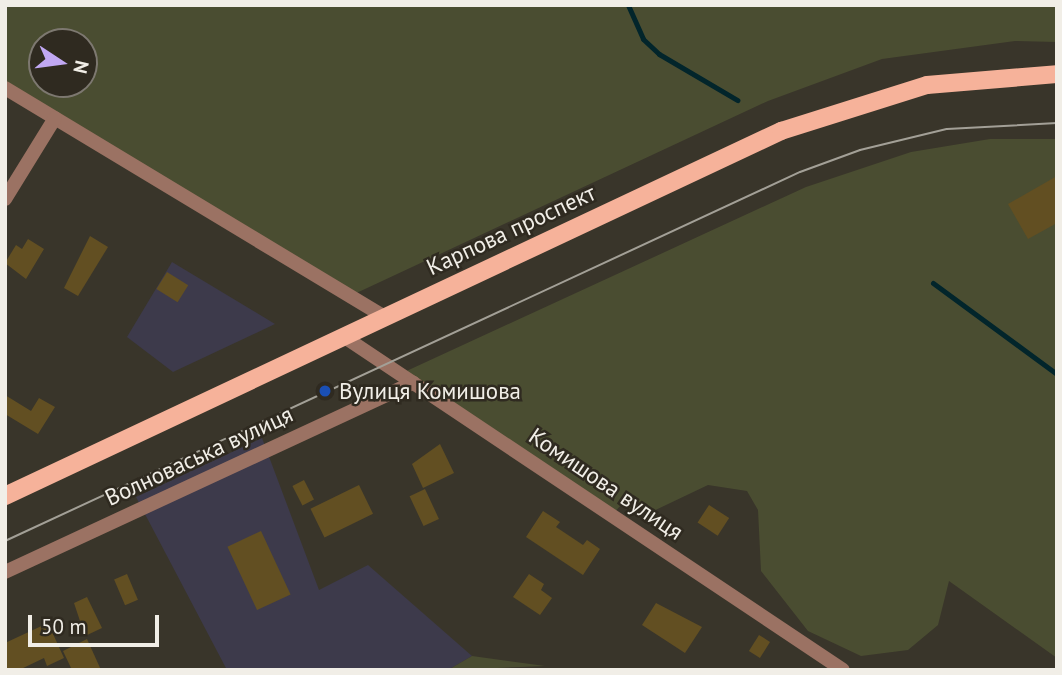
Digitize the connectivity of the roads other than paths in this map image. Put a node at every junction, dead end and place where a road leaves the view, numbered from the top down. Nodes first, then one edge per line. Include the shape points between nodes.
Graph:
1 (1057, 74) edge
2 (5, 88) edge
3 (55, 118) junction
4 (5, 199) edge
5 (384, 317) junction
6 (343, 336) junction
7 (413, 383) junction
8 (5, 496) edge
9 (5, 572) edge
10 (843, 670) edge

1 - 5 main road, Карпова проспект via 927,85 829,112
2 - 3 street
3 - 4 street
3 - 5 street
5 - 6 main road, Карпова проспект
6 - 7 street, Комишова вулиця
6 - 8 main road, Карпова проспект
7 - 9 street, Волноваська вулиця
7 - 10 street, Комишова вулиця

